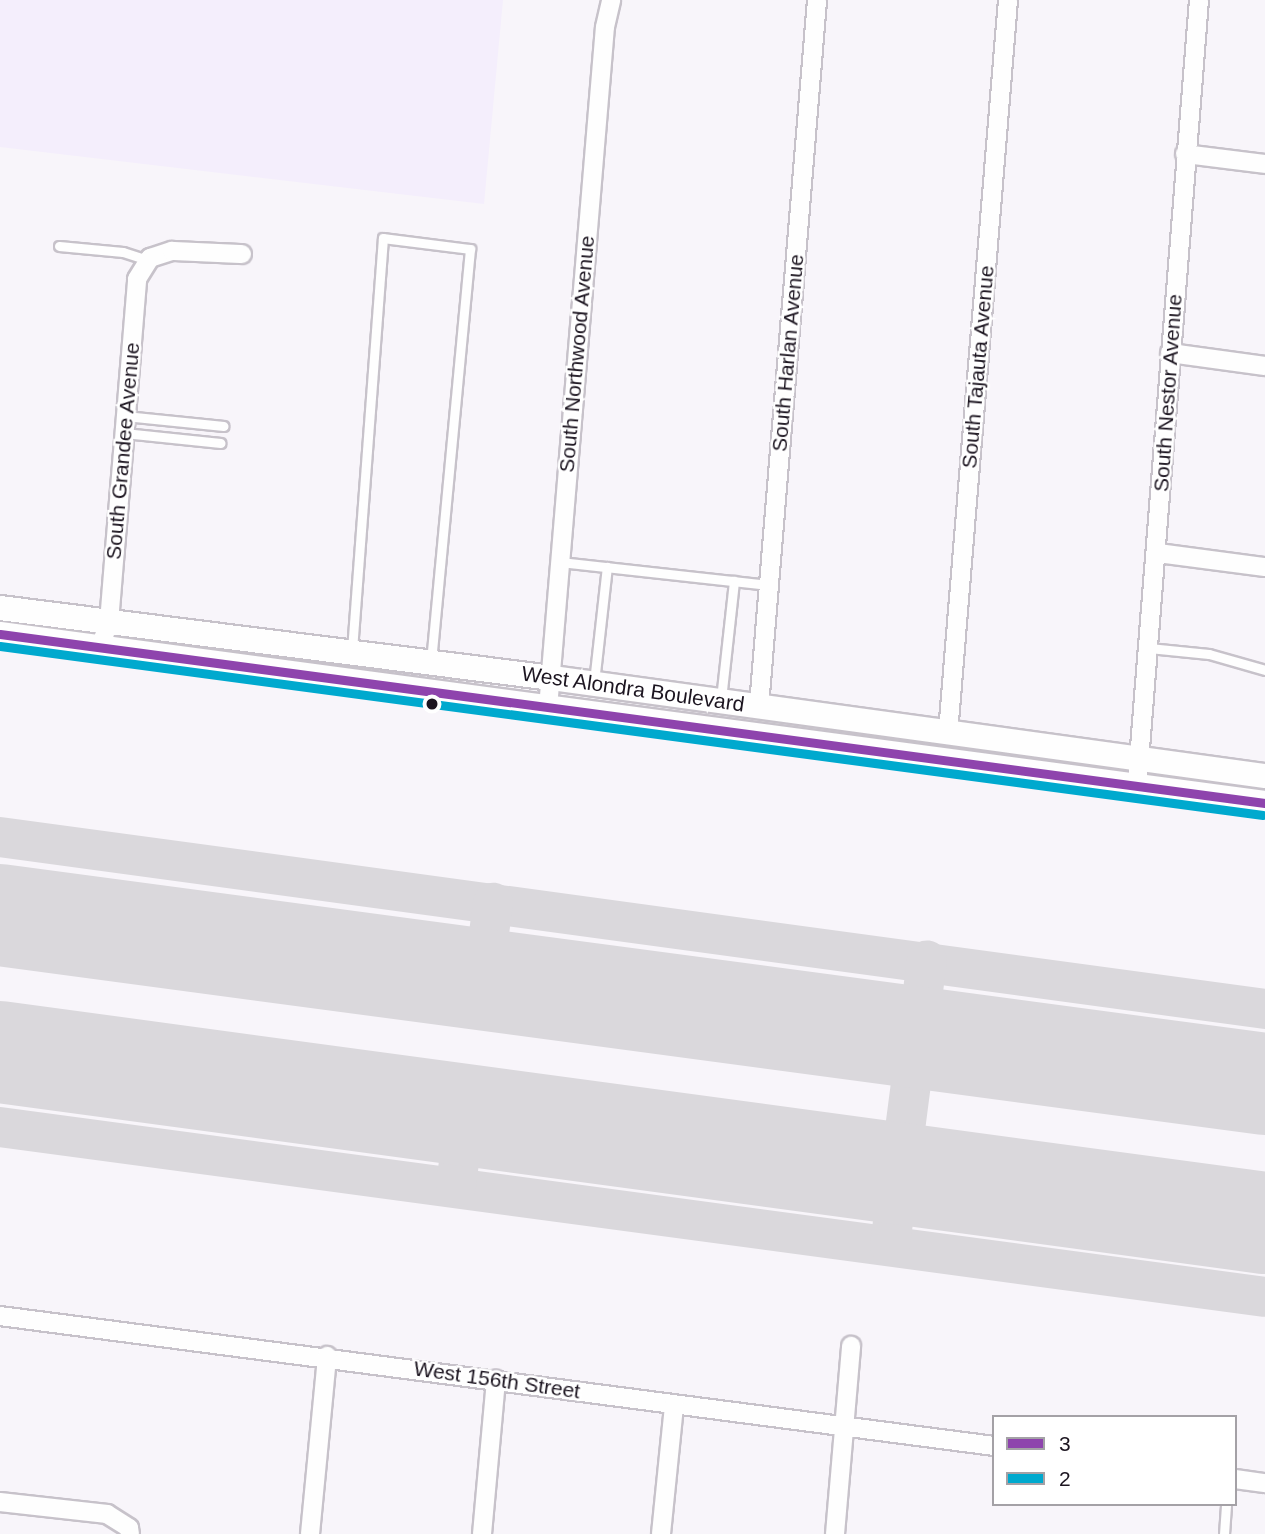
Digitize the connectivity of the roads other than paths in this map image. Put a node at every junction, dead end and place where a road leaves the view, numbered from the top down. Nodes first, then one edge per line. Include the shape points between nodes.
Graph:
1 (611, 0) edge
2 (817, 0) edge
3 (1008, 0) edge
4 (1199, 0) edge
5 (1185, 154) junction
6 (1265, 164) edge
7 (59, 246) dead end
8 (242, 254) dead end
9 (149, 259) junction
10 (1170, 353) junction
11 (1265, 366) edge
12 (125, 424) junction
13 (223, 426) dead end
14 (220, 443) dead end
15 (1158, 553) junction
16 (560, 562) junction
17 (607, 566) junction
18 (1265, 567) edge
19 (734, 581) junction
20 (769, 585) junction
21 (0, 608) edge
22 (109, 622) junction
23 (0, 634) edge
24 (100, 647) junction
25 (1149, 648) junction
26 (351, 654) junction
27 (431, 664) junction
28 (1265, 670) edge
29 (552, 678) junction
30 (594, 683) junction
31 (720, 701) junction
32 (759, 706) junction
33 (548, 708) junction
34 (948, 733) junction
35 (1139, 759) junction
36 (1265, 776) edge
37 (1137, 786) junction
38 (1265, 803) edge
39 (0, 1316) edge
40 (851, 1346) dead end
41 (327, 1356) junction
42 (496, 1380) junction
43 (674, 1405) junction
44 (844, 1425) junction
45 (992, 1446) edge
46 (1237, 1479) edge
47 (1265, 1483) edge
48 (0, 1503) edge
49 (1226, 1506) edge
50 (129, 1531) edge
51 (310, 1534) edge
52 (482, 1534) edge
53 (662, 1534) edge
54 (835, 1534) edge
55 (1224, 1534) edge

1 - 16 street, South Northwood Avenue via 605,27
2 - 20 street, South Harlan Avenue
3 - 34 street, South Tajauta Avenue
4 - 5 street, South Nestor Avenue
5 - 6 street
5 - 10 street, South Nestor Avenue
7 - 9 lane
8 - 9 street via 172,251
9 - 12 street, South Grandee Avenue via 136,279
10 - 11 street
10 - 15 street, South Nestor Avenue
12 - 13 lane
12 - 14 lane
12 - 22 street, South Grandee Avenue
15 - 18 street
15 - 25 street, South Nestor Avenue
16 - 17 lane
16 - 29 street, South Northwood Avenue
17 - 19 lane
17 - 30 lane
19 - 20 lane
19 - 31 lane
20 - 32 street, South Harlan Avenue
21 - 22 main road, West Alondra Boulevard
22 - 24 street, South Grandee Avenue
22 - 26 main road, West Alondra Boulevard
23 - 24 main road, West Alondra Boulevard
24 - 33 main road, West Alondra Boulevard
25 - 28 lane via 1209,653
25 - 35 street, South Nestor Avenue
26 - 27 main road, West Alondra Boulevard
26 - 27 lane via 383,238 470,249
27 - 29 main road, West Alondra Boulevard
29 - 30 main road, West Alondra Boulevard
29 - 33 street, South Northwood Avenue
30 - 31 main road, West Alondra Boulevard
31 - 32 main road, West Alondra Boulevard
32 - 34 main road, West Alondra Boulevard
33 - 37 main road, West Alondra Boulevard
34 - 35 main road, West Alondra Boulevard
35 - 36 main road, West Alondra Boulevard
35 - 37 street, South Nestor Avenue
37 - 38 main road, West Alondra Boulevard
39 - 41 street, West 156th Street
40 - 44 street
41 - 42 street, West 156th Street
41 - 51 street
42 - 43 street, West 156th Street
42 - 52 street
43 - 44 street, West 156th Street
43 - 53 street
44 - 45 street, West 156th Street
44 - 54 street
46 - 47 street
48 - 50 street via 107,1514
49 - 55 lane

